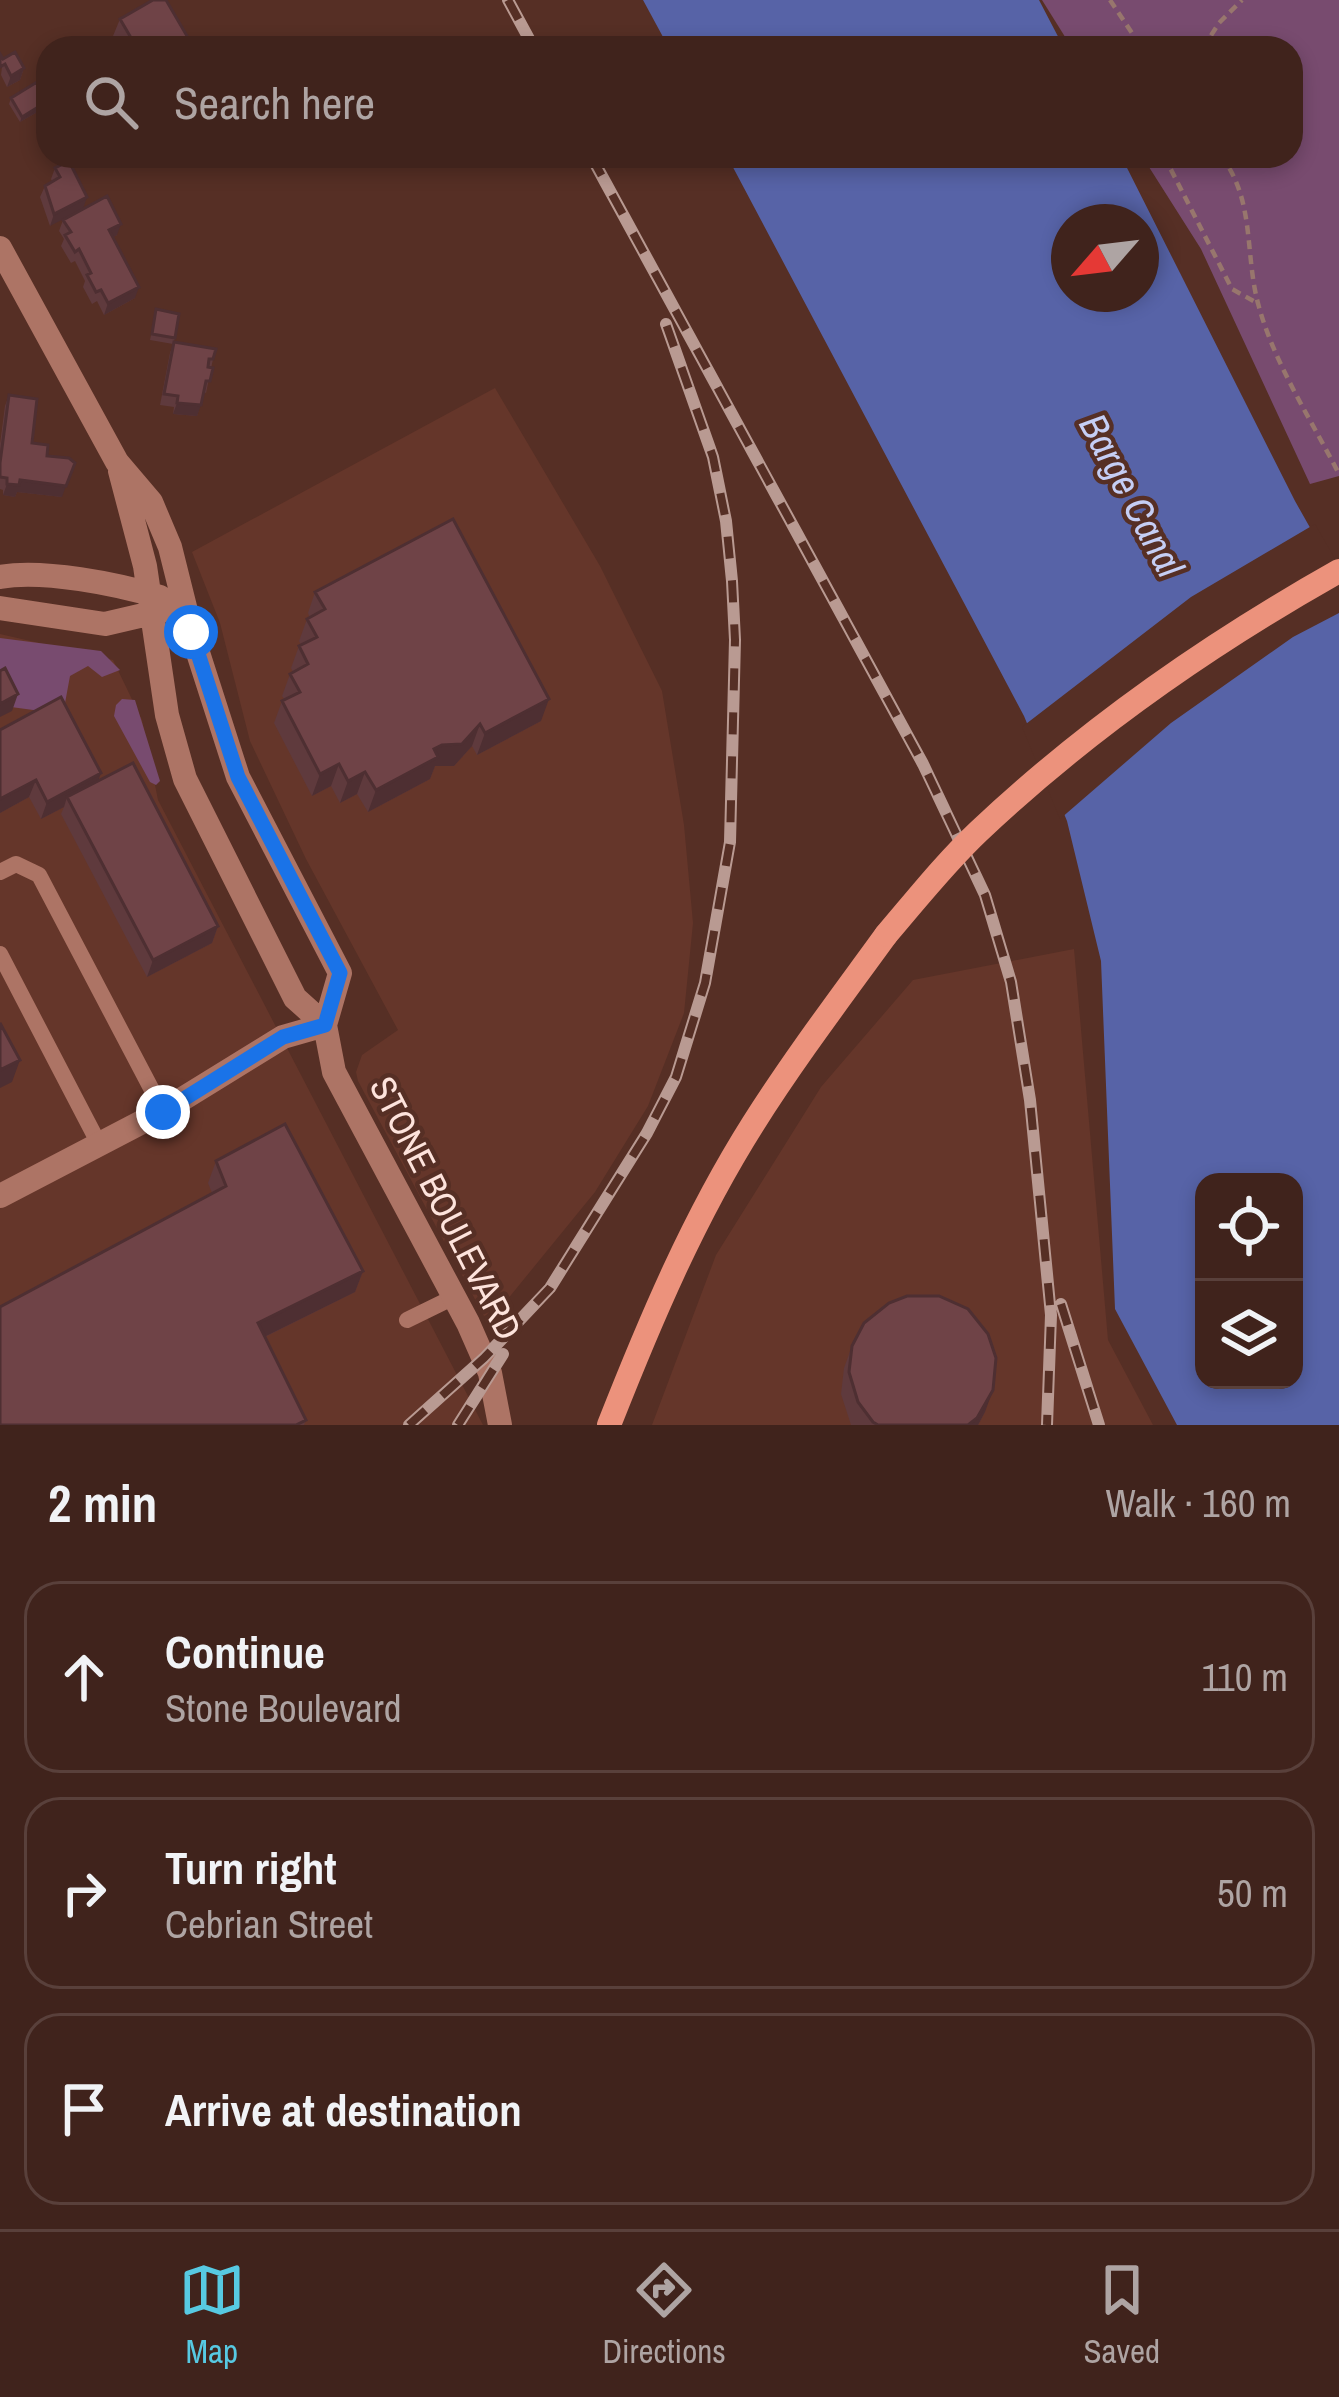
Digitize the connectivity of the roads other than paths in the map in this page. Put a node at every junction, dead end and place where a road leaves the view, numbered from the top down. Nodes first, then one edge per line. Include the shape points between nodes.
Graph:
1 (0, 248) edge
2 (117, 463) junction
3 (1339, 571) edge
4 (0, 577) edge
5 (151, 604) junction
6 (185, 605) junction
7 (0, 608) edge
8 (0, 872) edge
9 (0, 954) edge
10 (325, 1025) junction
11 (163, 1112) junction
12 (99, 1144) junction
13 (0, 1196) edge
14 (454, 1297) junction
15 (407, 1320) dead end
16 (500, 1425) edge
17 (609, 1425) edge

1 - 2 street, STONE BOULEVARD
2 - 5 street, STONE BOULEVARD
2 - 6 street, STONE BOULEVARD via 151,502
3 - 17 main road, bridge via 1199,656 1051,769 977,832 886,935 706,1204
4 - 5 street
5 - 6 street
5 - 7 street via 105,624
5 - 10 street, STONE BOULEVARD via 167,715 197,810 295,998
6 - 10 street, STONE BOULEVARD via 238,777 340,973
8 - 11 lane via 16,864 39,875
9 - 12 lane
10 - 11 street via 283,1037
10 - 14 street, STONE BOULEVARD via 334,1072
11 - 12 street
12 - 13 street
14 - 15 lane
14 - 16 street, STONE BOULEVARD via 490,1372

